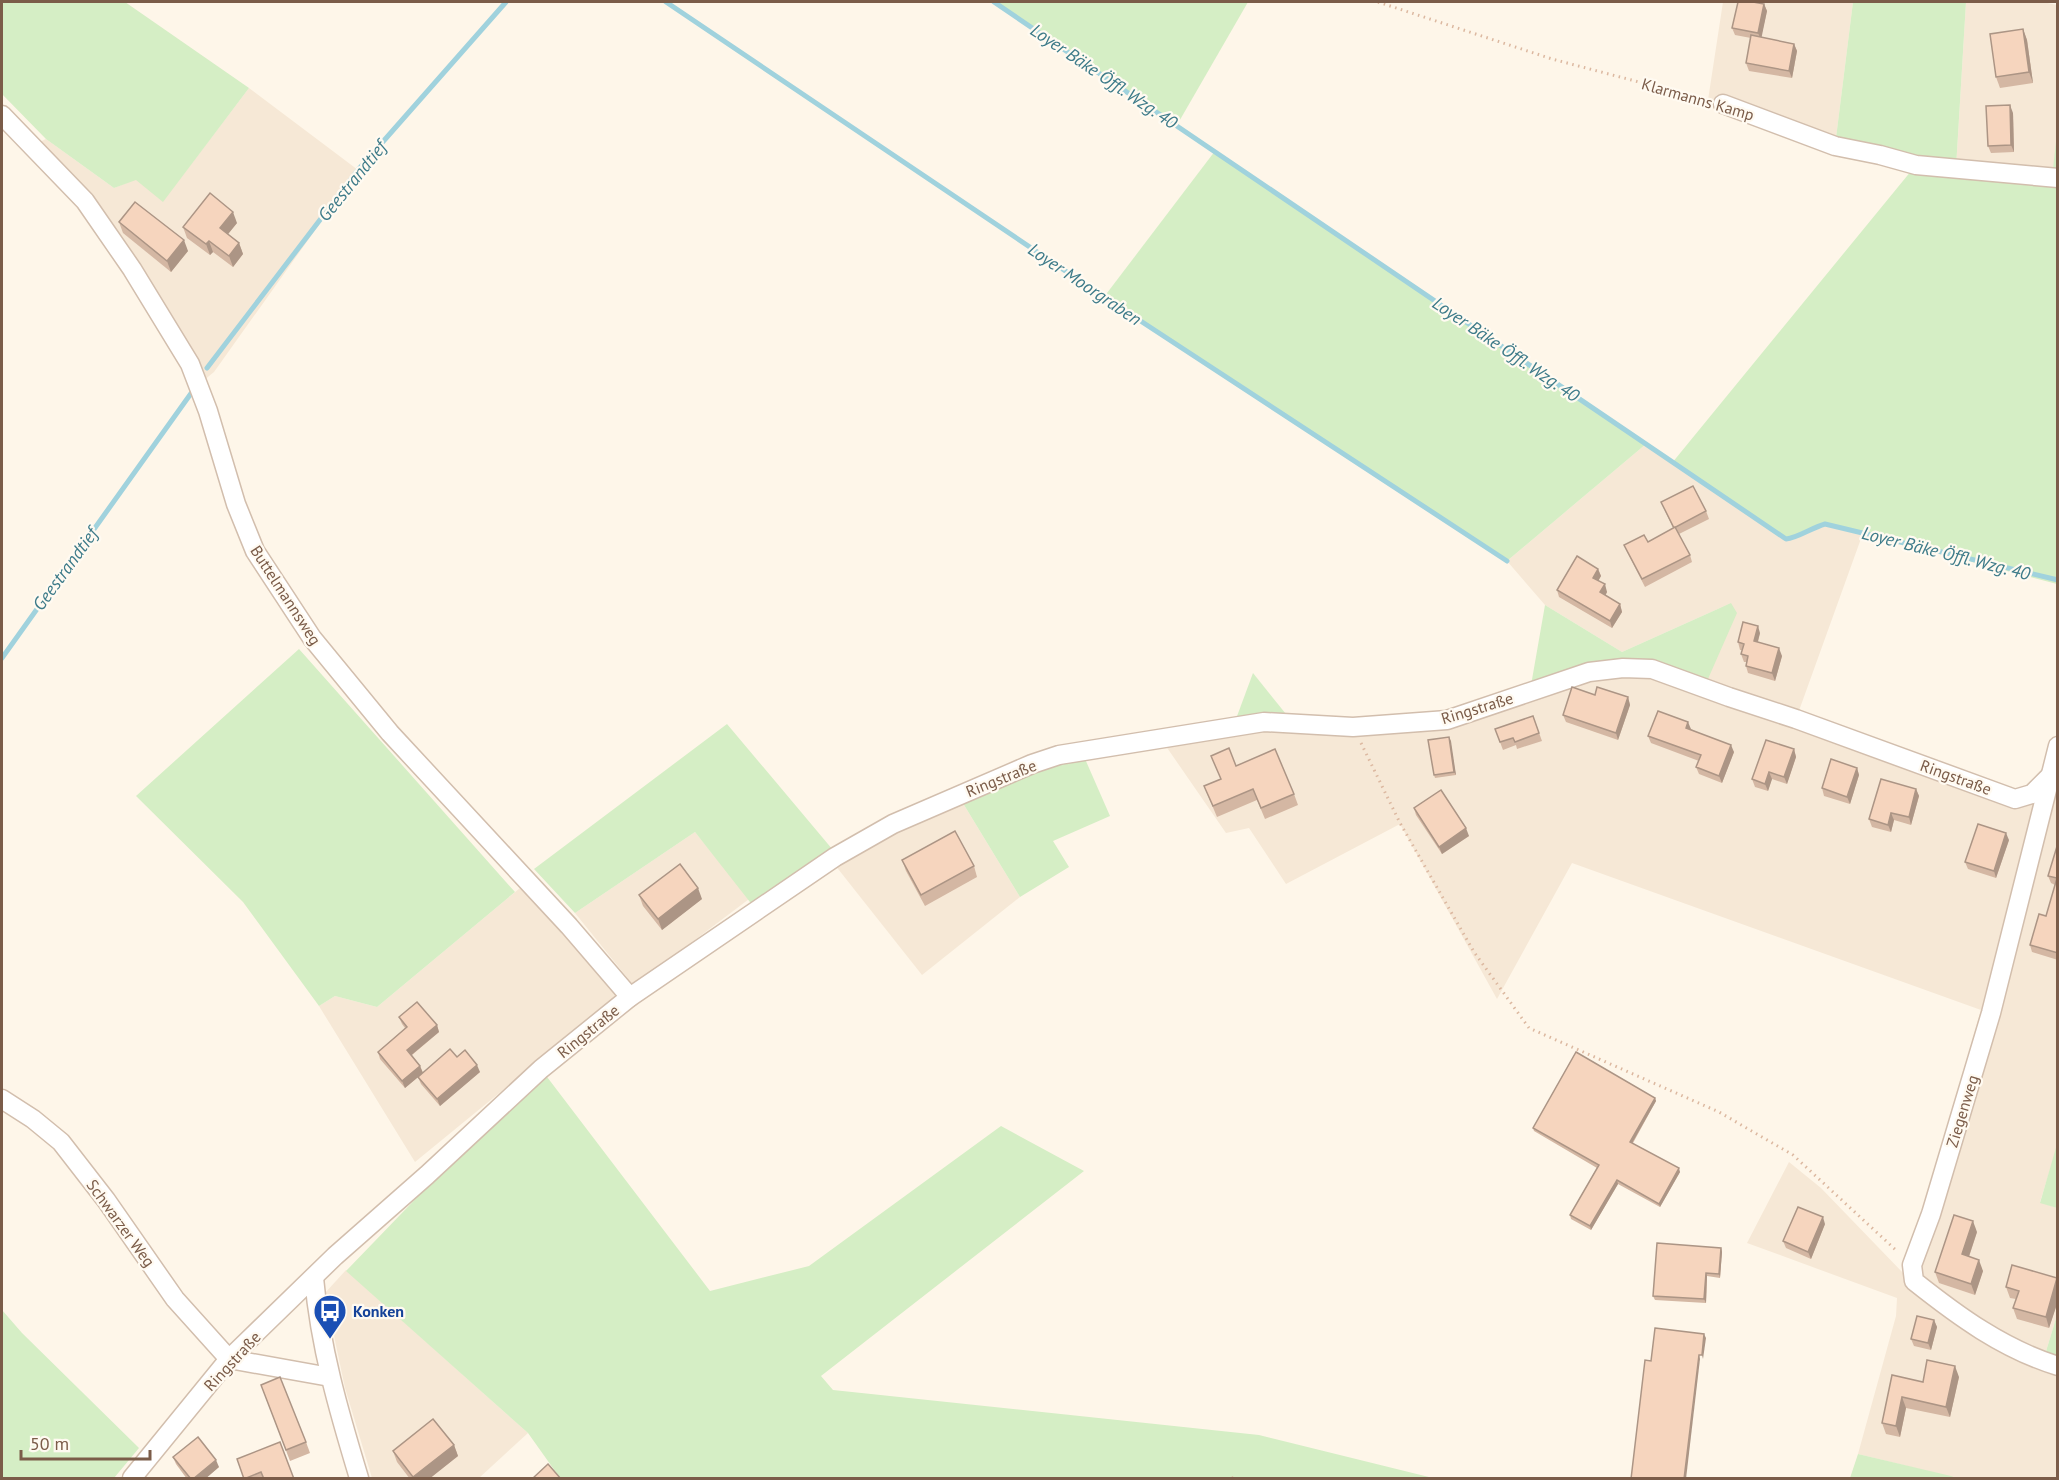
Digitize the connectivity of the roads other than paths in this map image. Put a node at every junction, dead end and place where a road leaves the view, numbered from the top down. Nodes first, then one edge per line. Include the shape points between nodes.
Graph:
1 (1723, 104) road end
2 (2, 115) edge
3 (2058, 178) edge
4 (2058, 746) edge
5 (2049, 777) junction
6 (630, 997) junction
7 (2, 1099) edge
8 (314, 1278) junction
9 (229, 1359) junction
10 (2058, 1366) edge
11 (330, 1377) junction
12 (132, 1479) edge
13 (359, 1479) edge

1 - 3 street, Klarmanns Kamp via 1835,146 1916,165
2 - 6 street, Buttelmannsweg via 85,201 190,364 255,551 312,638 390,733
4 - 5 street
5 - 6 street, Ringstraße via 2032,794 2015,799 1652,669 1588,672 1448,720 1353,727 1264,722 1059,755 893,824 835,857
5 - 10 street, Ziegenweg via 1991,1013 1912,1265 1914,1281 1975,1327 2031,1357
6 - 8 street, Ringstraße via 541,1069
7 - 9 street, Schwarzer Weg via 61,1142 175,1299
8 - 9 street, Ringstraße
8 - 11 street
9 - 11 street
9 - 12 street, Ringstraße
11 - 13 street

